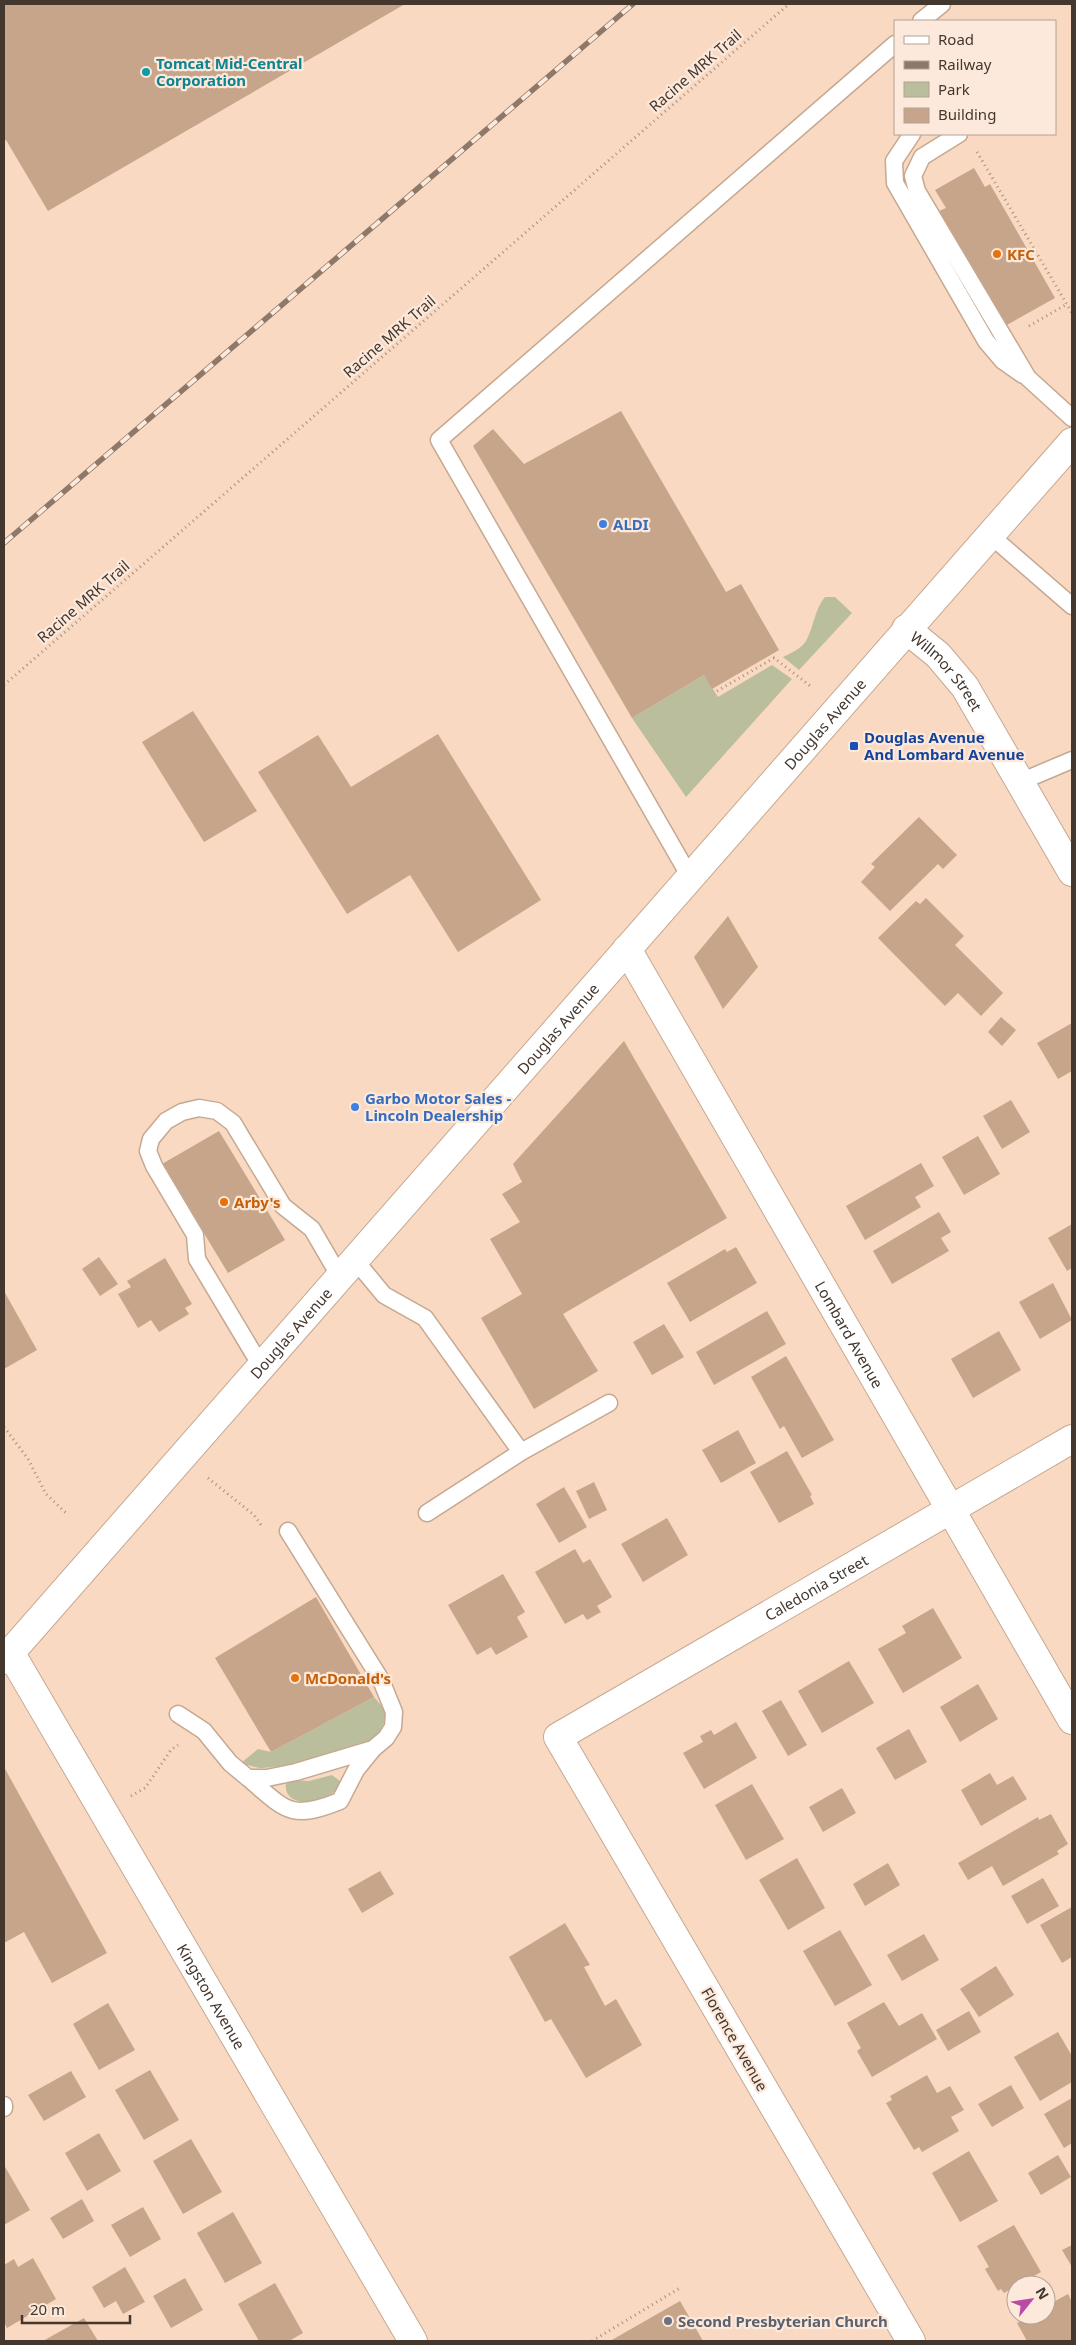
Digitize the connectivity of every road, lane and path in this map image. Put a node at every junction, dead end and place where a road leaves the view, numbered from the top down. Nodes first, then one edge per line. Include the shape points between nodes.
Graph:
1 (789, 4) edge
2 (942, 4) edge
3 (923, 20) edge
4 (894, 45) edge
5 (911, 135) edge
6 (957, 135) edge
7 (977, 151) dead end
8 (1067, 304) junction
9 (1072, 313) edge
10 (1005, 340) junction
11 (1028, 378) junction
12 (1072, 418) edge
13 (1072, 442) edge
14 (990, 535) junction
15 (1072, 606) edge
16 (906, 629) junction
17 (4, 685) edge
18 (717, 691) dead end
19 (838, 707) junction
20 (1072, 760) edge
21 (1020, 782) junction
22 (1072, 872) edge
23 (690, 877) junction
24 (627, 949) junction
25 (347, 1268) junction
26 (261, 1366) junction
27 (609, 1403) dead end
28 (4, 1427) edge
29 (1072, 1439) edge
30 (521, 1452) junction
31 (182, 1457) junction
32 (950, 1509) junction
33 (66, 1513) dead end
34 (427, 1513) dead end
35 (264, 1528) dead end
36 (288, 1531) dead end
37 (7, 1656) edge
38 (178, 1714) dead end
39 (1072, 1720) edge
40 (204, 1731) junction
41 (558, 1737) joint
42 (373, 1749) junction
43 (248, 1778) junction
44 (104, 1812) junction
45 (680, 2288) dead end
46 (413, 2341) edge
47 (592, 2341) edge
48 (912, 2341) edge

1 - 17 path, Racine MRK Trail
2 - 3 lane
4 - 23 lane via 439,440
5 - 11 lane via 894,161 895,183 986,341 1003,361
6 - 10 lane via 922,157 913,176 917,191
7 - 8 path
8 - 9 path
8 - 10 path
10 - 11 lane
11 - 12 lane
13 - 14 street, Douglas Avenue
14 - 15 lane
14 - 16 street, Douglas Avenue
16 - 19 street, Douglas Avenue
16 - 21 street, Willmor Street via 938,655 965,687
18 - 19 path via 774,658
19 - 23 street, Douglas Avenue
20 - 21 lane
21 - 22 street, Willmor Street
23 - 24 street, Douglas Avenue
24 - 25 street, Douglas Avenue
24 - 32 street, Lombard Avenue
25 - 26 street, Douglas Avenue
25 - 26 lane via 312,1229 284,1206 234,1123 216,1111 199,1108 182,1112 166,1121 151,1138 148,1151 195,1236 197,1259
25 - 30 lane via 384,1295 425,1318
26 - 31 street, Douglas Avenue
27 - 30 lane
28 - 33 path via 28,1459 46,1494
29 - 32 street, Caledonia Street
30 - 34 lane
31 - 35 path via 254,1515
31 - 37 street, Douglas Avenue
32 - 39 street, Lombard Avenue
32 - 41 street, Caledonia Street
36 - 42 lane via 381,1680 394,1712 393,1727
37 - 44 street, Kingston Avenue
38 - 40 lane
40 - 43 lane via 230,1763
40 - 44 path via 171,1750 145,1788
41 - 48 street, Florence Avenue
42 - 43 lane via 296,1772
42 - 43 lane via 356,1770 340,1801 305,1812 285,1809
44 - 46 street, Kingston Avenue
45 - 47 path

